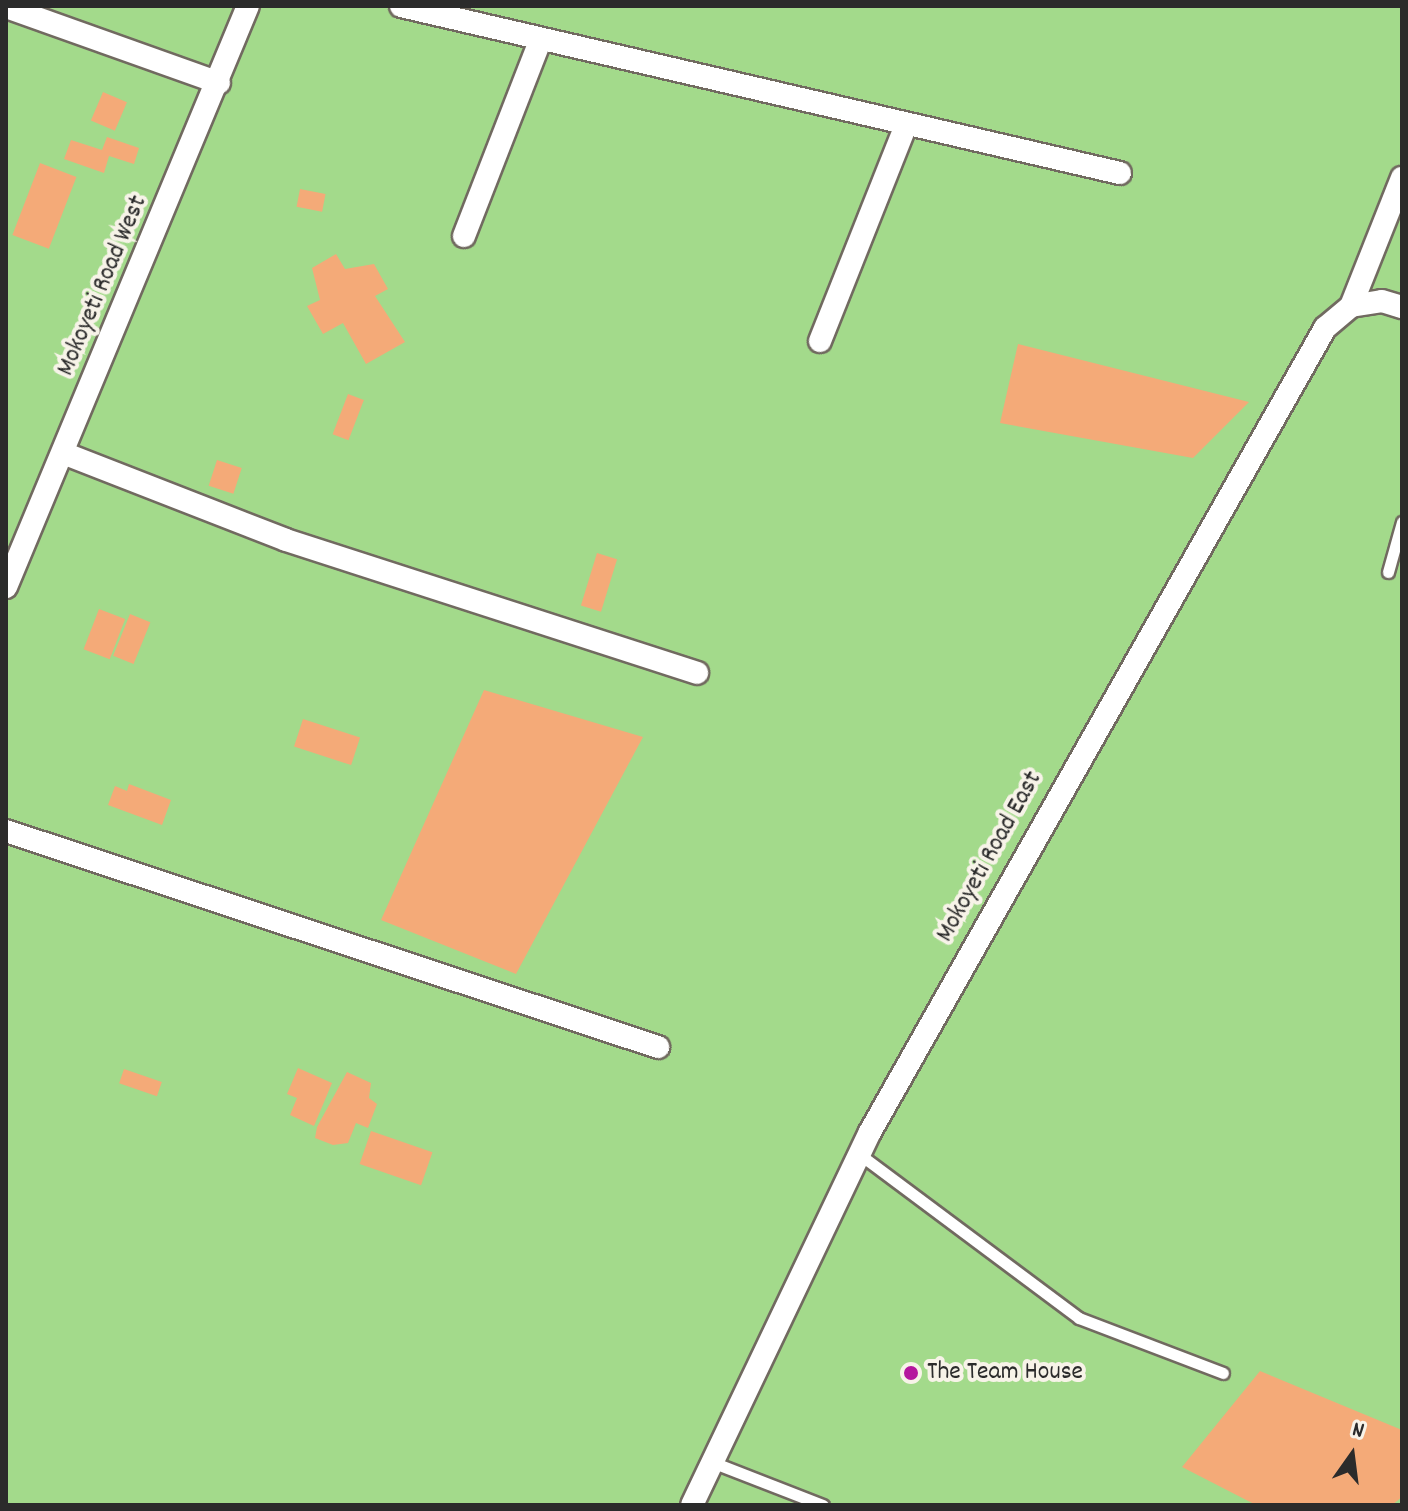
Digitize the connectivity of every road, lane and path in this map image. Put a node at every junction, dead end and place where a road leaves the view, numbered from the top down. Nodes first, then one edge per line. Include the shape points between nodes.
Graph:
1 (248, 6) edge
2 (401, 6) edge
3 (6, 7) edge
4 (540, 41) junction
5 (219, 83) junction
6 (906, 125) junction
7 (1120, 173) dead end
8 (1402, 178) edge
9 (464, 236) dead end
10 (1351, 306) junction
11 (1402, 307) edge
12 (820, 341) dead end
13 (63, 453) junction
14 (1402, 522) edge
15 (1388, 572) dead end
16 (6, 587) edge
17 (697, 673) dead end
18 (6, 831) edge
19 (658, 1047) dead end
20 (859, 1154) junction
21 (1223, 1373) dead end
22 (711, 1462) junction
23 (692, 1505) edge
24 (823, 1505) edge

1 - 5 street, Mokoyeti Road West
2 - 4 street
3 - 5 street
4 - 6 street
4 - 9 street
5 - 13 street, Mokoyeti Road West
6 - 7 street
6 - 12 street
8 - 10 street
10 - 11 street via 1382,301
10 - 20 street, Mokoyeti Road East via 1325,328
13 - 16 street, Mokoyeti Road West
13 - 17 street via 286,540
14 - 15 lane
18 - 19 street
20 - 21 lane via 1079,1318
20 - 22 street, Mokoyeti Road East
22 - 23 street, Mokoyeti Road East
22 - 24 lane

